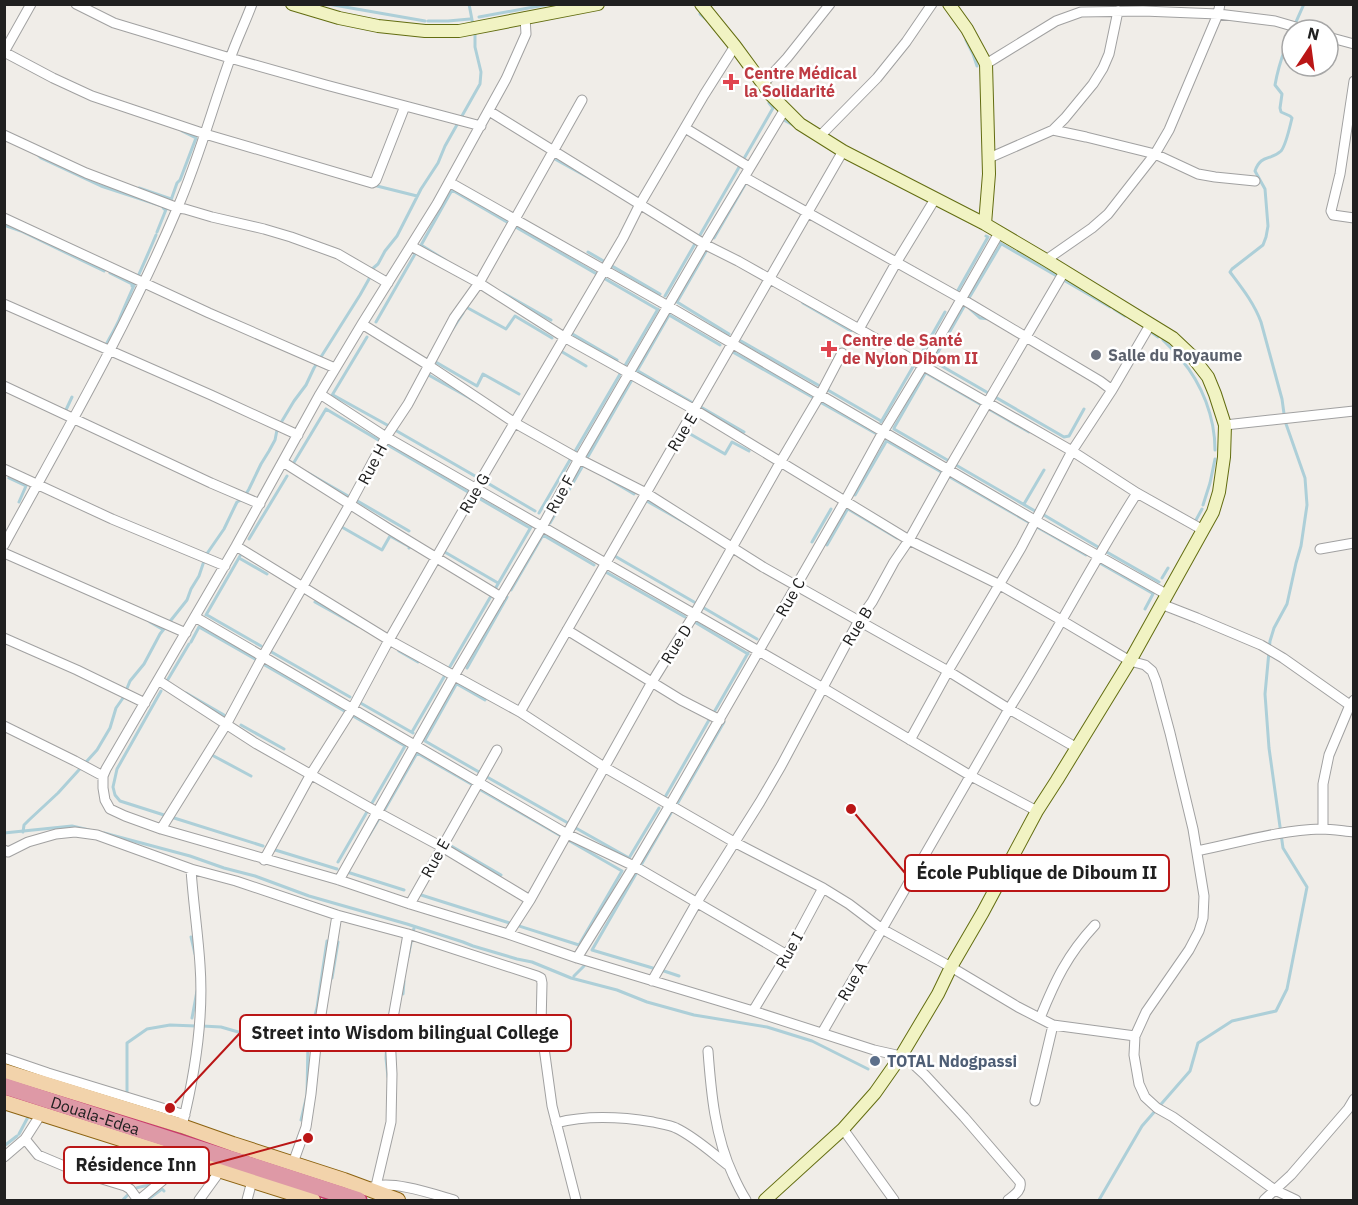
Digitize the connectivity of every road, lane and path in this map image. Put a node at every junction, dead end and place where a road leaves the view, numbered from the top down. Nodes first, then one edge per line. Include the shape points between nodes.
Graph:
1 (32, 4) edge
2 (76, 4) edge
3 (252, 4) edge
4 (292, 4) edge
5 (598, 4) edge
6 (701, 4) edge
7 (830, 4) edge
8 (932, 4) edge
9 (949, 4) edge
10 (1219, 9) edge
11 (1118, 11) junction
12 (525, 17) junction
13 (1280, 22) edge
14 (735, 46) junction
15 (4, 52) edge
16 (230, 58) junction
17 (986, 64) junction
18 (1353, 81) edge
19 (763, 84) junction
20 (582, 100) dead end
21 (405, 106) junction
22 (785, 109) junction
23 (489, 111) junction
24 (481, 126) junction
25 (685, 128) junction
26 (1053, 130) junction
27 (205, 134) junction
28 (4, 135) edge
29 (820, 136) junction
30 (554, 151) junction
31 (843, 151) junction
32 (1155, 154) junction
33 (989, 158) junction
34 (749, 167) junction
35 (744, 177) junction
36 (1255, 181) dead end
37 (449, 182) junction
38 (935, 199) junction
39 (640, 204) junction
40 (178, 208) junction
41 (807, 213) junction
42 (4, 218) edge
43 (1353, 218) edge
44 (515, 220) junction
45 (985, 224) junction
46 (999, 233) junction
47 (704, 244) junction
48 (411, 246) junction
49 (1046, 260) junction
50 (896, 263) junction
51 (604, 270) junction
52 (1064, 272) junction
53 (770, 280) junction
54 (143, 283) junction
55 (388, 283) junction
56 (478, 283) junction
57 (962, 299) junction
58 (4, 304) edge
59 (668, 306) junction
60 (362, 324) junction
61 (1150, 325) junction
62 (859, 329) junction
63 (564, 337) junction
64 (1025, 337) junction
65 (731, 344) junction
66 (110, 351) junction
67 (842, 353) dead end
68 (428, 365) junction
69 (923, 366) junction
70 (335, 368) junction
71 (629, 373) junction
72 (4, 386) edge
73 (1112, 390) junction
74 (320, 394) junction
75 (820, 395) junction
76 (987, 403) junction
77 (695, 410) junction
78 (1353, 411) edge
79 (74, 417) junction
80 (515, 423) junction
81 (1225, 425) junction
82 (883, 432) junction
83 (298, 435) junction
84 (386, 437) junction
85 (1072, 451) junction
86 (579, 459) junction
87 (781, 461) junction
88 (284, 462) junction
89 (4, 469) edge
90 (948, 470) junction
91 (38, 484) junction
92 (476, 488) junction
93 (646, 493) junction
94 (1137, 493) junction
95 (845, 501) junction
96 (260, 504) junction
97 (350, 504) junction
98 (1036, 521) junction
99 (542, 527) junction
100 (1203, 530) junction
101 (909, 540) junction
102 (1353, 543) edge
103 (4, 545) edge
104 (236, 546) junction
105 (733, 547) junction
106 (1320, 549) dead end
107 (4, 554) edge
108 (437, 557) junction
109 (1099, 557) junction
110 (605, 564) junction
111 (225, 566) junction
112 (796, 585) junction
113 (1000, 585) junction
114 (302, 587) junction
115 (501, 597) junction
116 (1163, 599) junction
117 (694, 615) junction
118 (195, 617) junction
119 (859, 620) junction
120 (1062, 620) junction
121 (567, 630) junction
122 (186, 633) junction
123 (4, 638) edge
124 (389, 640) junction
125 (758, 651) junction
126 (263, 656) junction
127 (1130, 662) junction
128 (948, 671) junction
129 (454, 676) junction
130 (158, 680) junction
131 (652, 682) junction
132 (823, 688) junction
133 (145, 703) junction
134 (1352, 704) edge
135 (352, 709) junction
136 (1009, 709) junction
137 (520, 712) junction
138 (720, 720) junction
139 (227, 723) junction
140 (4, 726) edge
141 (910, 740) junction
142 (416, 746) junction
143 (1077, 748) junction
144 (496, 750) dead end
145 (604, 767) junction
146 (310, 774) junction
147 (103, 776) junction
148 (971, 776) junction
149 (478, 783) junction
150 (670, 806) junction
151 (1037, 810) junction
152 (377, 812) junction
153 (161, 829) junction
154 (1323, 829) junction
155 (1353, 832) edge
156 (567, 834) junction
157 (734, 842) junction
158 (442, 847) junction
159 (1197, 851) junction
160 (6, 853) edge
161 (264, 860) junction
162 (634, 866) junction
163 (191, 869) junction
164 (339, 880) junction
165 (823, 888) junction
166 (530, 900) junction
167 (697, 902) junction
168 (410, 904) junction
169 (337, 915) junction
170 (1095, 925) dead end
171 (882, 929) junction
172 (408, 934) junction
173 (508, 934) junction
174 (787, 955) junction
175 (577, 958) junction
176 (951, 967) junction
177 (652, 981) junction
178 (753, 1011) junction
179 (1040, 1018) junction
180 (1053, 1025) junction
181 (822, 1033) junction
182 (1136, 1036) junction
183 (708, 1050) dead end
184 (901, 1056) junction
185 (4, 1058) edge
186 (4, 1071) edge
187 (4, 1086) edge
188 (1353, 1099) edge
189 (1035, 1101) dead end
190 (4, 1102) edge
191 (41, 1114) junction
192 (183, 1120) junction
193 (556, 1123) junction
194 (843, 1129) junction
195 (25, 1139) junction
196 (4, 1157) edge
197 (185, 1159) junction
198 (293, 1163) junction
199 (729, 1166) junction
200 (220, 1171) junction
201 (252, 1181) junction
202 (1275, 1190) junction
203 (367, 1192) edge
204 (138, 1200) edge
205 (200, 1200) edge
206 (247, 1200) edge
207 (313, 1200) edge
208 (398, 1200) edge
209 (454, 1200) edge
210 (576, 1200) edge
211 (746, 1200) edge
212 (765, 1200) edge
213 (894, 1200) edge
214 (1008, 1200) edge
215 (1264, 1200) edge
216 (1296, 1200) edge

1 - 15 street
2 - 16 street via 114,22
3 - 16 street
4 - 12 main road via 339,18 425,32 459,31
5 - 12 main road
6 - 14 main road
7 - 19 street
8 - 29 street via 877,78
9 - 17 main road
10 - 11 street
10 - 13 street
10 - 32 street via 1169,130
11 - 17 street via 1081,12 1056,21
11 - 26 street via 1103,68
12 - 23 street via 526,34
14 - 19 main road
14 - 25 street, Rue G
15 - 27 street via 92,96
16 - 21 street
16 - 27 street
17 - 33 main road
18 - 43 street via 1331,211 1336,216
19 - 22 main road
20 - 30 street, Rue H
21 - 24 street
21 - 27 street via 374,182
22 - 29 main road
22 - 34 street, Rue F
23 - 24 street
23 - 30 street
24 - 37 street
25 - 34 street
25 - 39 street, Rue G
26 - 32 street
26 - 33 street
27 - 40 street
28 - 40 street via 86,173
29 - 31 main road
30 - 39 street
30 - 44 street, Rue H
31 - 38 main road
31 - 41 street, Rue E
32 - 36 street via 1198,174
32 - 49 street via 1108,214
33 - 45 main road
34 - 35 street, Rue F
35 - 41 street
35 - 47 street, Rue F
37 - 44 street
37 - 48 street
38 - 45 main road
38 - 50 street
39 - 47 street
39 - 51 street, Rue G
40 - 54 street
40 - 55 street via 291,237 338,254
41 - 50 street
41 - 53 street, Rue E
42 - 54 street
44 - 51 street
44 - 56 street, Rue H
45 - 46 main road
46 - 49 main road
46 - 57 street, Rue C
47 - 53 street
47 - 59 street, Rue F
48 - 55 street
48 - 56 street
49 - 52 main road
50 - 57 street
50 - 62 street
51 - 59 street
51 - 63 street, Rue G
52 - 61 main road
52 - 64 street, Rue B
53 - 62 street
53 - 65 street, Rue E
54 - 66 street
54 - 70 street
55 - 60 street
56 - 63 street
56 - 68 street, Rue H
57 - 64 street
57 - 69 street, Rue C
58 - 66 street
59 - 65 street
59 - 71 street, Rue F
60 - 68 street
60 - 70 street
61 - 73 street
61 - 81 main road via 1173,338 1208,377
62 - 69 street
63 - 71 street
63 - 80 street, Rue G
64 - 73 street
64 - 76 street, Rue B
65 - 75 street
65 - 77 street, Rue E
66 - 79 street
66 - 83 street
67 - 75 street, Rue D
68 - 80 street
68 - 84 street, Rue H
69 - 76 street
69 - 82 street, Rue C
70 - 74 street
71 - 77 street
71 - 86 street, Rue F
72 - 79 street
73 - 85 street
74 - 83 street
74 - 84 street
75 - 82 street
75 - 87 street, Rue D
76 - 85 street
76 - 90 street, Rue B
77 - 87 street
77 - 93 street, Rue E
78 - 81 street
79 - 91 street
79 - 96 street
80 - 86 street
80 - 92 street, Rue G
81 - 100 main road via 1219,492
82 - 90 street
82 - 95 street, Rue C
83 - 88 street
84 - 92 street
84 - 97 street, Rue H
85 - 94 street
85 - 98 street
86 - 93 street
86 - 99 street, Rue F
87 - 95 street
87 - 105 street, Rue D
88 - 96 street
88 - 97 street
89 - 91 street
90 - 98 street
90 - 101 street, Rue B
91 - 103 street
91 - 111 street
92 - 99 street
92 - 108 street, Rue G
93 - 105 street
93 - 110 street, Rue E
94 - 100 street
94 - 109 street, Rue A
95 - 101 street
95 - 112 street, Rue C
96 - 104 street
97 - 108 street
97 - 114 street, Rue H
98 - 109 street
98 - 113 street
99 - 110 street
99 - 115 street, Rue F
100 - 116 main road
101 - 113 street
101 - 119 street, Rue B
102 - 106 street
104 - 111 street
104 - 114 street
105 - 112 street
105 - 117 street, Rue D
107 - 122 street
108 - 115 street
108 - 124 street, Rue G
109 - 116 street
109 - 120 street, Rue A
110 - 117 street
110 - 121 street, Rue E
111 - 118 street
112 - 119 street
112 - 125 street, Rue C
113 - 120 street
113 - 128 street
114 - 124 street
114 - 126 street, Rue H
115 - 129 street, Rue F
116 - 127 main road
116 - 134 street via 1261,645
117 - 125 street
117 - 131 street, Rue D
118 - 122 street
118 - 126 street
119 - 128 street
119 - 132 street, Rue B
120 - 127 street
120 - 136 street, Rue A
121 - 131 street
121 - 137 street, Rue E
122 - 130 street
123 - 133 street
124 - 129 street
124 - 135 street, Rue G
125 - 132 street
125 - 138 street, Rue C
126 - 135 street
126 - 139 street, Rue H
127 - 143 main road
127 - 159 street via 1145,665 1156,681
128 - 136 street
128 - 141 street
129 - 137 street
129 - 142 street, Rue F
130 - 133 street
130 - 139 street
131 - 138 street
131 - 145 street, Rue D
132 - 141 street
132 - 157 street, Rue B via 771,784
133 - 147 street
134 - 154 street via 1329,755 1323,784
135 - 142 street
135 - 146 street, Rue G
136 - 143 street
136 - 148 street, Rue A
137 - 145 street
138 - 150 street, Rue C
139 - 146 street
139 - 153 street, Rue H
140 - 147 street
141 - 148 street
142 - 149 street
142 - 152 street, Rue F
143 - 151 main road
144 - 149 street, Rue E
145 - 150 street
145 - 156 street, Rue D
146 - 152 street
146 - 161 street, Rue G
147 - 153 street via 105,800 110,809
148 - 151 street
148 - 171 street, Rue A
149 - 156 street
149 - 158 street, Rue E
150 - 157 street
150 - 162 street, Rue C
151 - 176 main road
152 - 158 street
152 - 164 street, Rue F
153 - 161 street
154 - 155 street
154 - 159 street
156 - 162 street
156 - 166 street, Rue D
157 - 165 street
157 - 167 street, Rue B
158 - 166 street
158 - 168 street, Rue E
159 - 182 street via 1204,896 1199,931 1146,1012
160 - 163 street via 28,842 75,832 97,835
161 - 164 street
162 - 167 street
162 - 175 street, Rue C
163 - 169 street
163 - 192 street via 200,1010
164 - 168 street
165 - 171 street
165 - 174 street, Rue I
166 - 173 street, Rue D
167 - 174 street
167 - 177 street, Rue B
168 - 173 street
169 - 172 street
169 - 198 street via 306,1127
170 - 179 street via 1061,970
171 - 176 street
171 - 181 street, Rue A
172 - 193 street via 541,978 542,1026
172 - 203 street via 390,1035 391,1122
173 - 175 street
174 - 178 street, Rue I
175 - 177 street
176 - 179 street
176 - 184 main road
177 - 178 street
178 - 181 street
179 - 180 street
180 - 182 street
180 - 189 street
181 - 184 street
182 - 202 street via 1134,1055 1145,1097
183 - 199 street via 710,1086
184 - 194 main road via 875,1094
184 - 214 street via 912,1062 964,1117 1020,1182 1019,1191
185 - 192 street
186 - 192 main road
187 - 203 highway, Douala-Edea
188 - 202 street
190 - 191 main road
191 - 195 street
191 - 197 main road
192 - 198 main road via 233,1144
193 - 199 street via 602,1117 669,1125
193 - 210 street
194 - 212 main road
194 - 213 street
195 - 196 street
195 - 204 street via 38,1155 125,1186
197 - 200 main road
197 - 204 street
198 - 203 main road
199 - 211 street
200 - 201 main road
200 - 205 street
201 - 206 street
201 - 207 main road
202 - 215 street
202 - 216 street
203 - 208 main road
203 - 209 street via 392,1186

